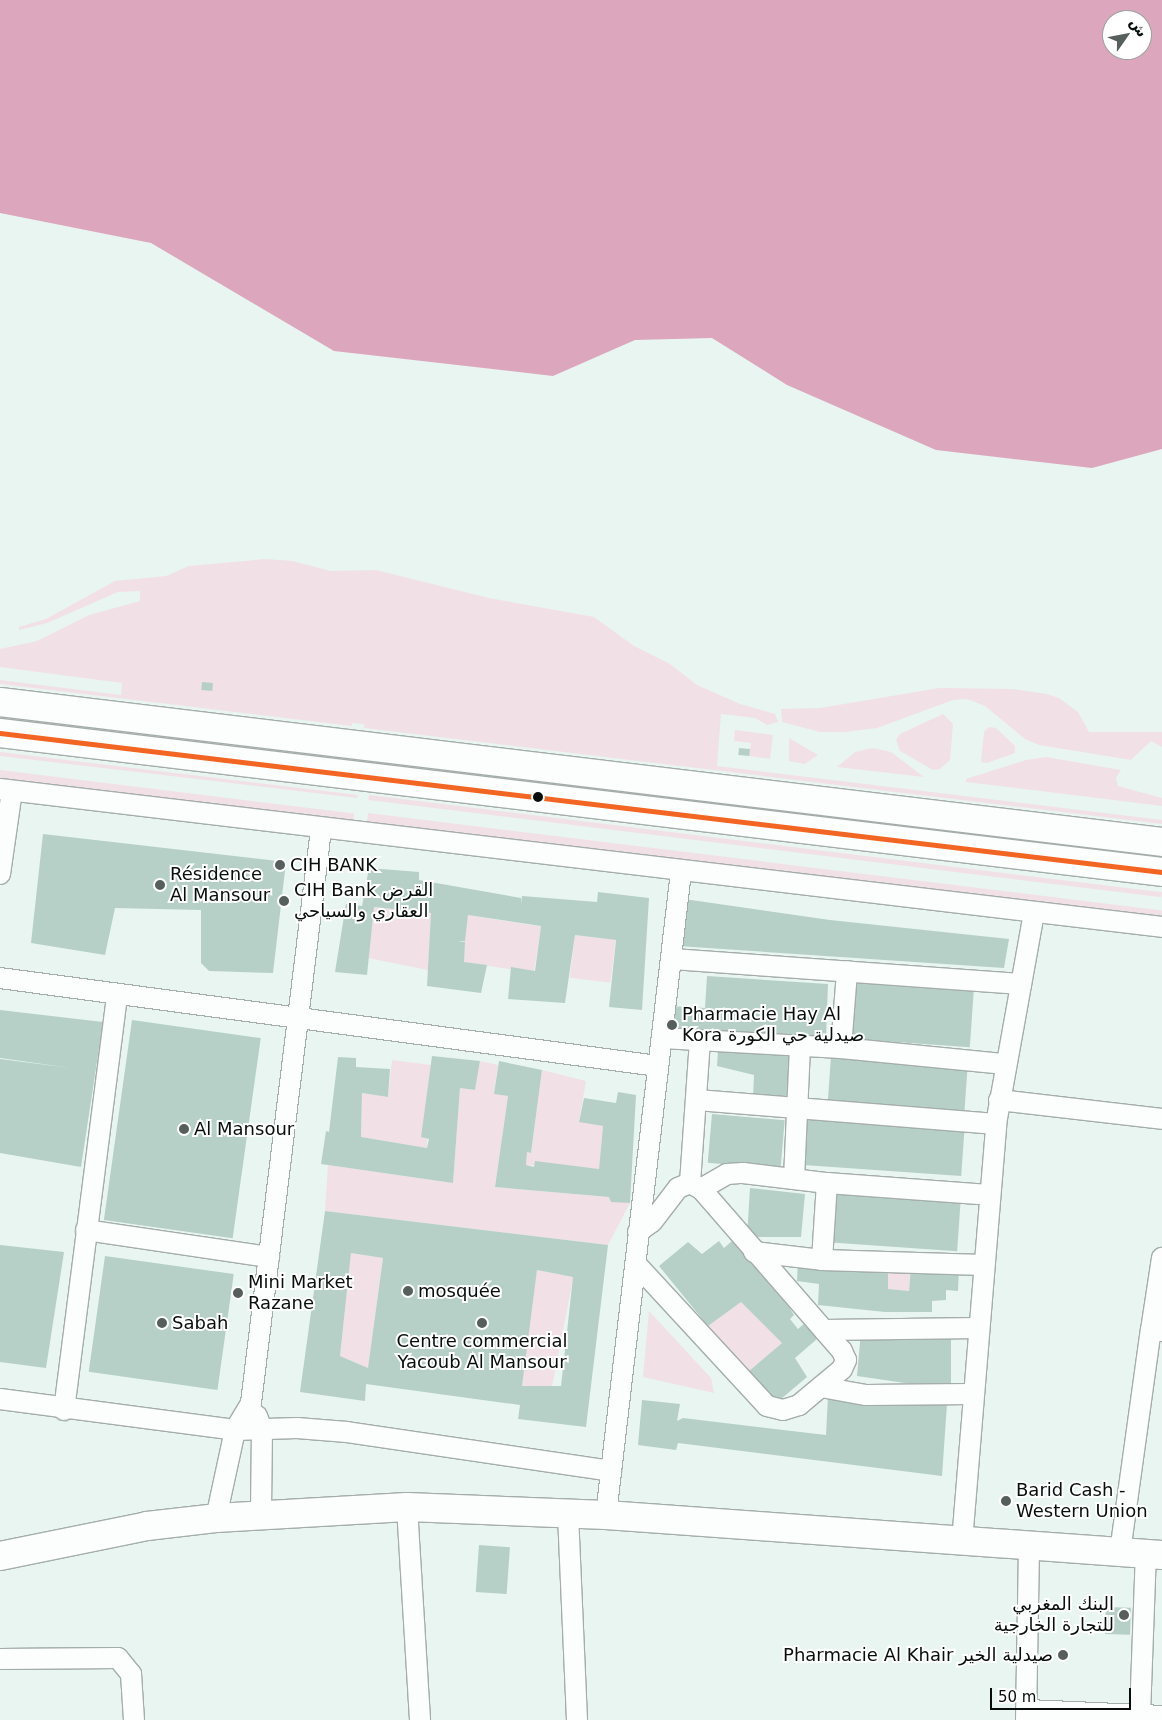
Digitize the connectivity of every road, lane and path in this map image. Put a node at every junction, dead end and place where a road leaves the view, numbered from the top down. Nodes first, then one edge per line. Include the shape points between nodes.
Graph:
1 (0, 702) edge
2 (0, 733) edge
3 (6, 790) edge
4 (321, 830) junction
5 (1162, 842) edge
6 (681, 872) junction
7 (1162, 872) edge
8 (0, 874) edge
9 (1034, 913) junction
10 (1162, 927) edge
11 (672, 959) junction
12 (847, 971) junction
13 (0, 978) edge
14 (1020, 984) junction
15 (117, 994) junction
16 (298, 1019) junction
17 (662, 1038) junction
18 (700, 1040) junction
19 (800, 1046) junction
20 (841, 1048) junction
21 (1005, 1064) junction
22 (658, 1066) junction
23 (697, 1100) junction
24 (999, 1100) junction
25 (798, 1109) junction
26 (1162, 1119) edge
27 (996, 1124) junction
28 (794, 1179) junction
29 (827, 1183) junction
30 (696, 1186) junction
31 (989, 1195) junction
32 (86, 1230) junction
33 (638, 1232) junction
34 (754, 1252) junction
35 (269, 1257) junction
36 (1162, 1258) edge
37 (822, 1260) junction
38 (636, 1264) junction
39 (983, 1265) junction
40 (978, 1328) junction
41 (824, 1330) junction
42 (1156, 1331) edge
43 (821, 1387) junction
44 (972, 1394) junction
45 (0, 1399) edge
46 (251, 1403) junction
47 (64, 1410) junction
48 (262, 1429) junction
49 (235, 1430) junction
50 (610, 1471) junction
51 (407, 1507) junction
52 (261, 1514) junction
53 (568, 1514) junction
54 (606, 1515) junction
55 (216, 1518) junction
56 (962, 1542) junction
57 (1030, 1547) junction
58 (1143, 1554) edge
59 (0, 1556) edge
60 (0, 1659) edge
61 (1026, 1715) edge
62 (1140, 1715) junction
63 (1162, 1716) edge
64 (134, 1720) edge
65 (420, 1720) edge
66 (577, 1720) edge

1 - 5 main road
2 - 7 main road
3 - 4 street
3 - 8 street
4 - 6 street
4 - 16 street
6 - 9 street
6 - 11 street
9 - 10 street
9 - 14 street
11 - 12 street
11 - 17 street
12 - 14 street
12 - 20 street
13 - 15 street
14 - 21 street
15 - 16 street
15 - 32 street
16 - 22 street
16 - 35 street
17 - 18 street
17 - 22 street
18 - 19 street
18 - 23 street
19 - 20 street
19 - 25 street
20 - 21 street
21 - 24 street
22 - 33 street
23 - 25 street
23 - 30 street
24 - 26 street
24 - 27 street
25 - 27 street
25 - 28 street
27 - 31 street
28 - 29 street
28 - 30 street via 727,1174
29 - 31 street
29 - 37 street
30 - 33 street via 678,1188 652,1222
30 - 34 street
31 - 39 street
32 - 35 street
32 - 47 street
33 - 38 street
34 - 37 street
34 - 41 street
35 - 46 street
36 - 42 street
37 - 39 street
38 - 43 street via 767,1406 783,1410 799,1405
38 - 50 street
39 - 40 street
40 - 41 street
40 - 44 street
41 - 43 street via 846,1360 842,1369
42 - 58 street
43 - 44 street via 866,1395
44 - 56 street
45 - 47 street
46 - 48 street
46 - 49 street
47 - 49 street
48 - 49 street
48 - 50 street via 347,1432
48 - 52 street
49 - 55 street
50 - 54 street
51 - 52 main road
51 - 53 main road
51 - 65 street
52 - 55 main road
53 - 54 main road
53 - 66 street
54 - 56 main road
55 - 59 main road via 147,1526
56 - 57 main road
57 - 58 main road
57 - 61 street
58 - 62 street
60 - 64 street via 118,1658 131,1674
61 - 62 street
62 - 63 street

